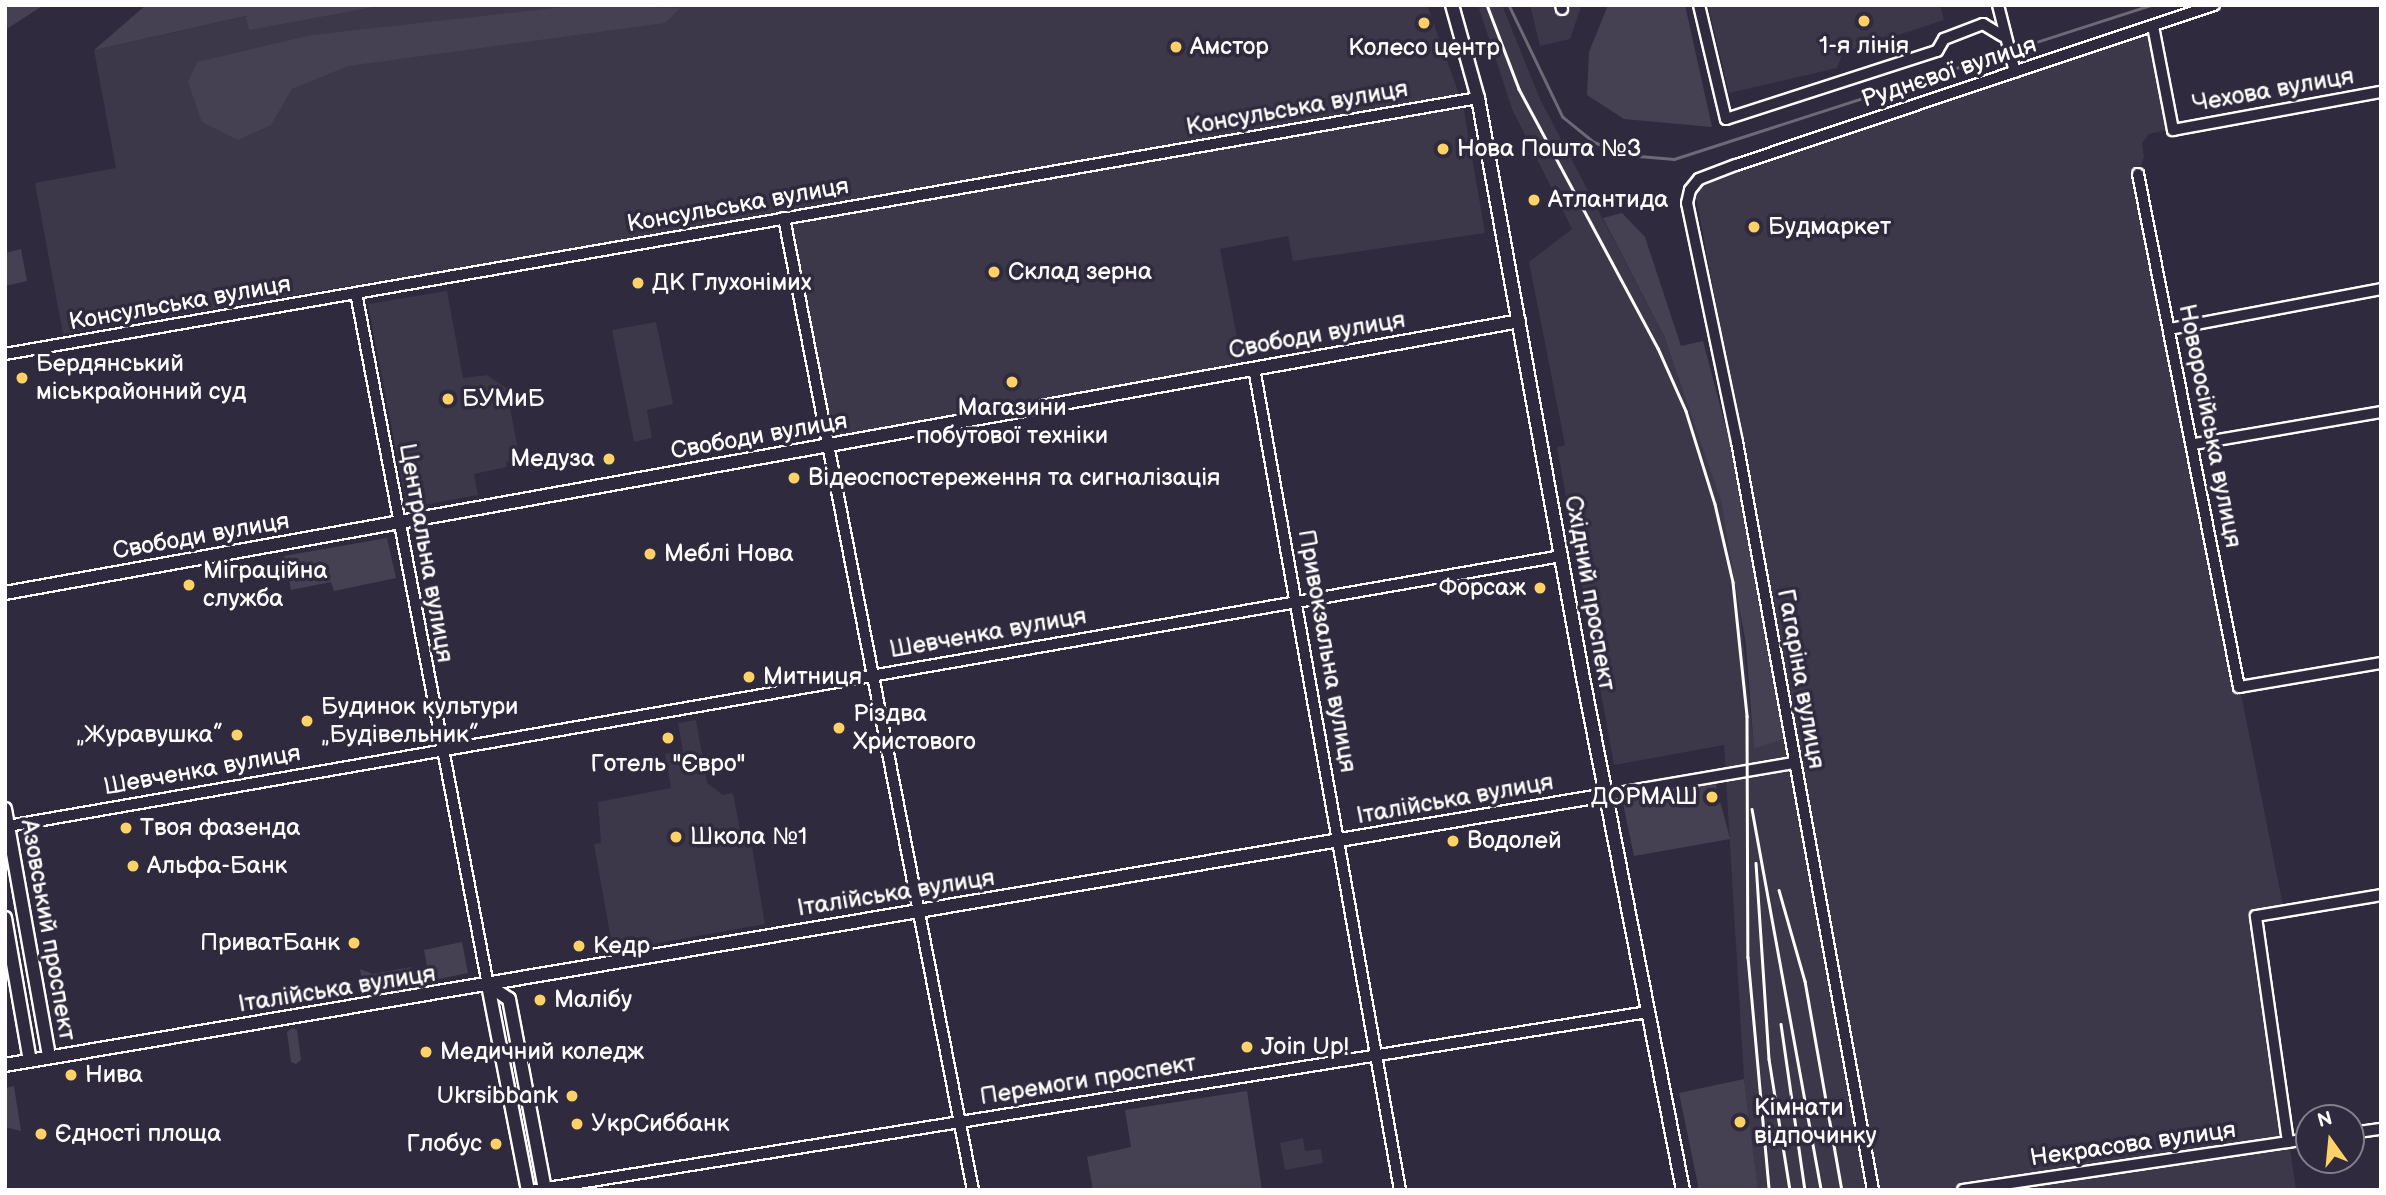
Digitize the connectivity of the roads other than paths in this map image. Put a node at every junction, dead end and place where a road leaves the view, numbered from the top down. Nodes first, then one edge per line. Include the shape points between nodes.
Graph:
1 (1452, 5) edge
2 (1699, 5) edge
3 (1998, 5) edge
4 (2214, 5) edge
5 (2153, 26) junction
6 (2003, 36) junction
7 (2015, 72) junction
8 (2381, 92) edge
9 (1478, 98) junction
10 (2138, 174) dead end
11 (1699, 179) joint
12 (784, 218) junction
13 (2381, 289) edge
14 (356, 293) junction
15 (1519, 321) junction
16 (2170, 329) junction
17 (5, 354) edge
18 (1254, 368) junction
19 (2381, 412) edge
20 (828, 444) junction
21 (2193, 444) junction
22 (398, 523) junction
23 (1561, 556) junction
24 (5, 593) edge
25 (1297, 601) junction
26 (2381, 663) edge
27 (875, 674) junction
28 (441, 749) junction
29 (1794, 763) junction
30 (1606, 795) junction
31 (5, 809) edge
32 (7, 826) edge
33 (1339, 840) junction
34 (2381, 895) edge
35 (918, 911) junction
36 (5, 918) edge
37 (488, 985) junction
38 (1647, 1012) junction
39 (1377, 1056) junction
40 (49, 1057) junction
41 (30, 1060) junction
42 (5, 1065) edge
43 (960, 1122) junction
44 (2295, 1141) edge
45 (2288, 1142) junction
46 (542, 1189) edge
47 (528, 1190) edge
48 (973, 1190) edge
49 (1400, 1190) edge
50 (1683, 1190) edge
51 (1873, 1190) edge
52 (1963, 1190) edge

1 - 9 main road, Східний проспект
2 - 6 street via 1726,119 1937,51 1944,39 1983,24
3 - 6 street
4 - 5 street, Руднєвої вулиця
5 - 7 street, Руднєвої вулиця
5 - 8 street, Чехова вулиця via 2173,130
6 - 7 street
7 - 11 street, Руднєвої вулиця
9 - 12 street, Консульська вулиця
9 - 15 main road, Східний проспект
10 - 16 street, Новоросійська вулиця
11 - 29 street, Гагаріна вулиця via 1687,203 1737,442
12 - 14 street, Консульська вулиця
12 - 20 street
13 - 16 street
14 - 17 street, Консульська вулиця
14 - 22 street, Центральна вулиця
15 - 18 main road, Свободи вулиця
15 - 23 main road, Східний проспект
16 - 21 street, Новоросійська вулиця
18 - 20 main road, Свободи вулиця
18 - 25 street, Привокзальна вулиця
19 - 21 street
20 - 22 main road, Свободи вулиця
20 - 27 street
21 - 26 street, Новоросійська вулиця via 2239,687
22 - 24 main road, Свободи вулиця
22 - 28 street, Центральна вулиця
23 - 25 street, Шевченка вулиця
23 - 30 main road, Східний проспект
25 - 27 street, Шевченка вулиця
25 - 33 street, Привокзальна вулиця
27 - 28 street, Шевченка вулиця
27 - 35 street
28 - 32 street, Шевченка вулиця
28 - 37 street, Центральна вулиця
29 - 30 street, Італійська вулиця
29 - 51 street, Гагаріна вулиця
30 - 33 main road, Італійська вулиця
30 - 38 main road, Східний проспект
31 - 32 main road, Азовський проспект
32 - 40 main road, Азовський проспект
33 - 35 main road, Італійська вулиця
33 - 39 street, Привокзальна вулиця
34 - 45 street via 2256,916
35 - 37 main road, Італійська вулиця
35 - 43 street
36 - 41 main road, Азовський проспект
37 - 40 main road, Італійська вулиця
37 - 46 main road via 509,999
37 - 47 main road, Центральна вулиця
38 - 39 street, Перемоги проспект
38 - 50 main road, Східний проспект
39 - 43 street, Перемоги проспект
39 - 49 street, Привокзальна вулиця
40 - 41 main road, Італійська вулиця
41 - 42 main road, Італійська вулиця
43 - 46 street, Перемоги проспект
43 - 48 street
44 - 45 street, Некрасова вулиця
45 - 52 street, Некрасова вулиця

